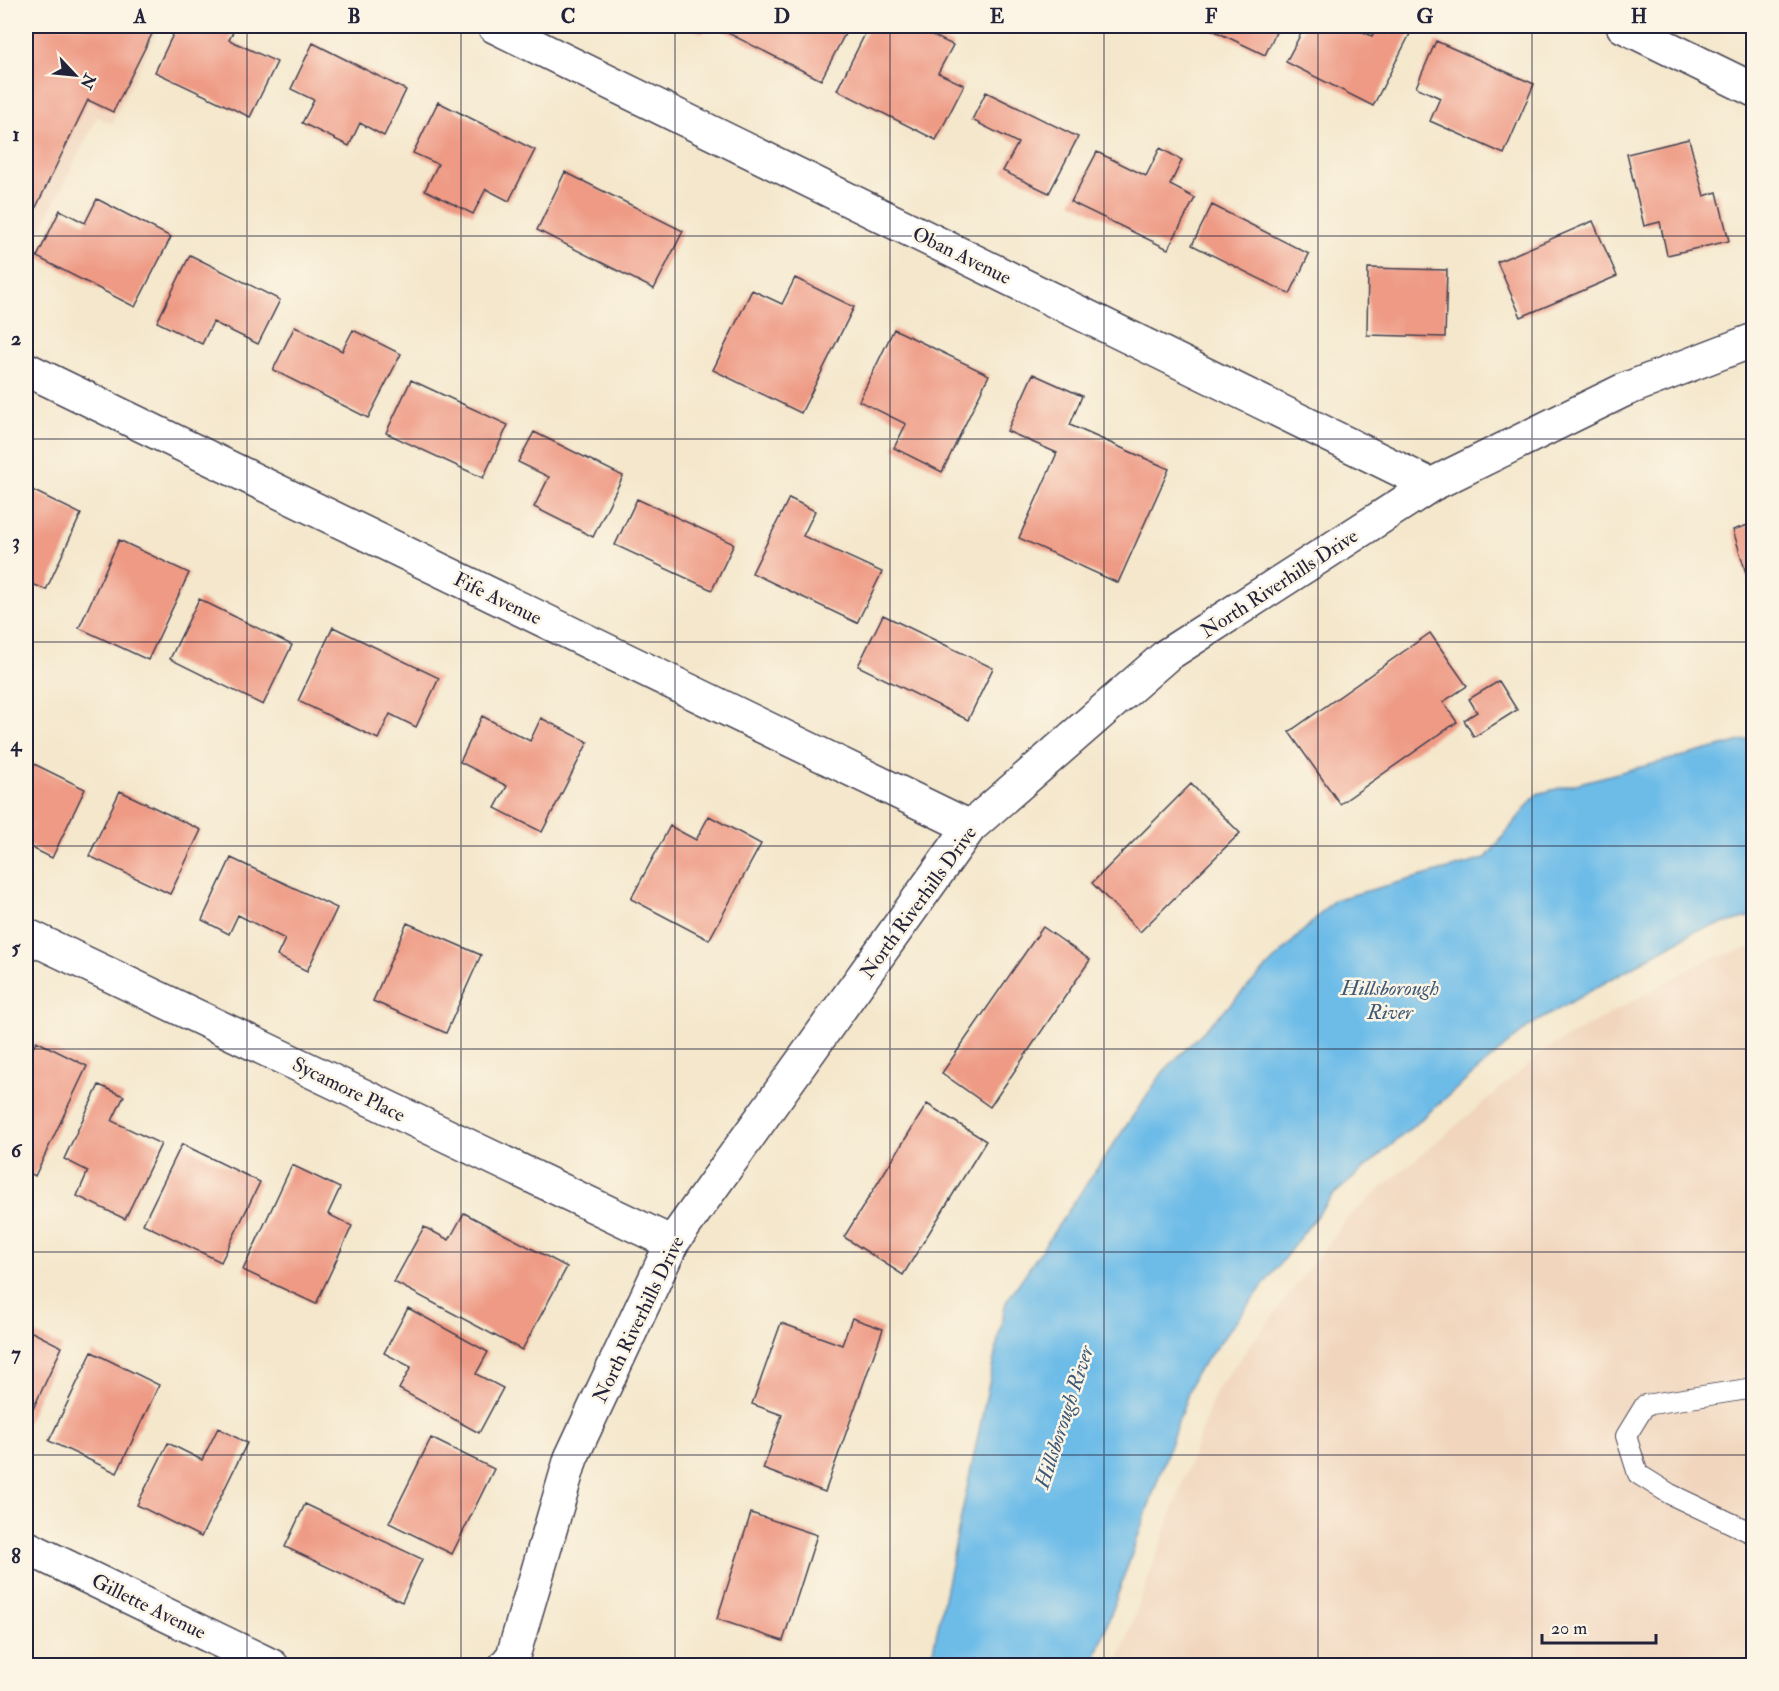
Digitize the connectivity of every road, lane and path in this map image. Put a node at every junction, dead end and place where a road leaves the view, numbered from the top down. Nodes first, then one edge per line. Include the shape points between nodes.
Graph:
1 (494, 26) edge
2 (1623, 26) edge
3 (1754, 90) edge
4 (1754, 340) edge
5 (26, 369) edge
6 (1431, 485) junction
7 (970, 827) junction
8 (26, 935) edge
9 (672, 1243) junction
10 (1754, 1388) edge
11 (1754, 1534) edge
12 (26, 1547) edge
13 (272, 1665) edge
14 (505, 1665) edge

1 - 6 street, Oban Avenue
2 - 3 street
4 - 6 street, North Riverhills Drive via 1624,390
5 - 7 street, Fife Avenue
6 - 7 street, North Riverhills Drive via 1167,655
7 - 9 street, North Riverhills Drive
8 - 9 street, Sycamore Place
9 - 14 street, North Riverhills Drive via 571,1458 513,1656
10 - 11 lane via 1645,1405 1626,1436 1638,1474 1670,1494
12 - 13 street, Gillette Avenue

